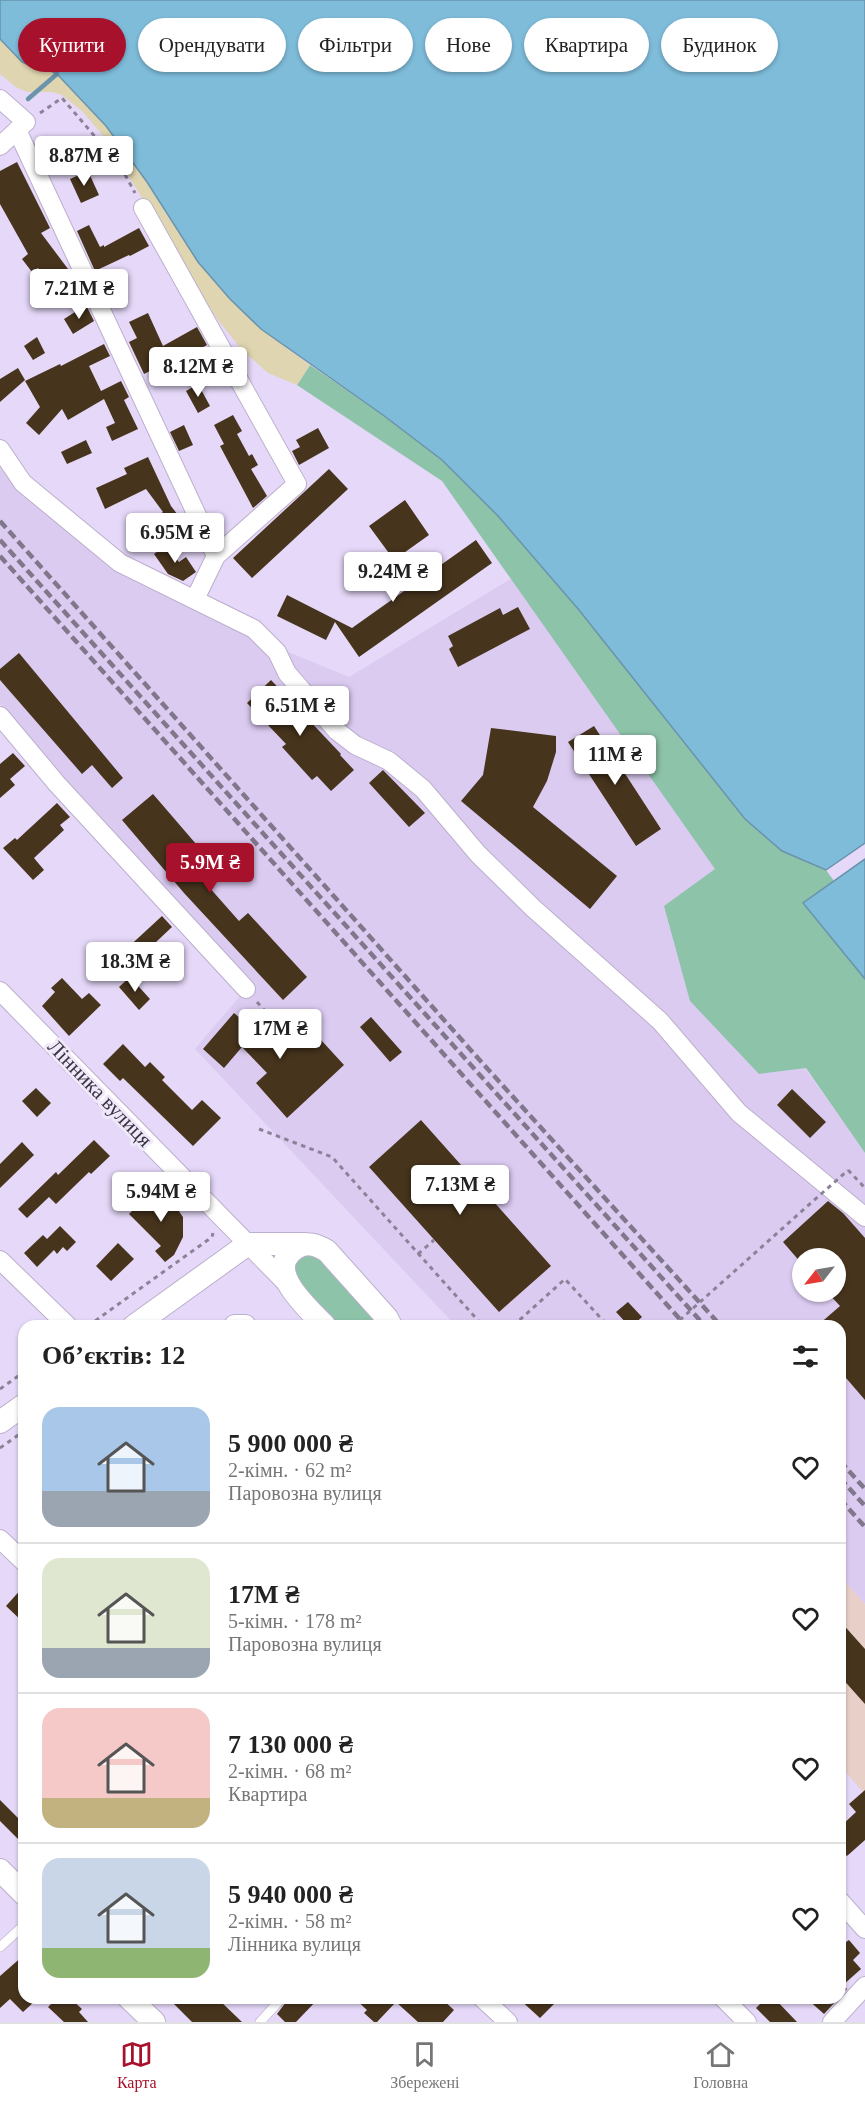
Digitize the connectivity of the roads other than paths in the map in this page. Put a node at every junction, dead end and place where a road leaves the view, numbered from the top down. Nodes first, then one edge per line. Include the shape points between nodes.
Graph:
1 (0, 99) edge
2 (22, 126) junction
3 (0, 146) edge
4 (143, 207) road end
5 (0, 449) edge
6 (216, 556) junction
7 (195, 599) junction
8 (0, 716) edge
9 (246, 989) road end
10 (0, 991) edge
11 (865, 1216) edge
12 (248, 1244) junction
13 (307, 1244) junction
14 (0, 1260) edge
15 (289, 1286) junction
16 (62, 1320) edge
17 (142, 1320) edge
18 (320, 1320) edge
19 (388, 1320) edge
20 (18, 1409) edge
21 (0, 1422) edge
22 (0, 1539) edge
23 (18, 1556) edge
24 (0, 1870) edge
25 (18, 1888) edge
26 (846, 1908) edge
27 (865, 1929) edge
28 (18, 1930) edge
29 (0, 1947) edge
30 (865, 1986) edge
31 (135, 2004) edge
32 (276, 2004) edge
33 (488, 2004) edge
34 (729, 2004) edge
35 (154, 2022) edge
36 (260, 2022) edge
37 (508, 2022) edge
38 (747, 2022) edge
39 (832, 2022) edge

1 - 2 street
2 - 3 street
2 - 6 street
4 - 6 street via 297,484
5 - 7 street via 23,483 120,564
6 - 7 street
7 - 11 street via 254,629 277,652 292,679 337,731 354,745 389,761 423,789 486,862 660,1021 739,1113
8 - 9 street via 57,784
10 - 12 street, Лінника вулиця
12 - 13 street
12 - 15 street, Лінника вулиця
12 - 17 street
13 - 15 street via 289,1255 284,1265
13 - 19 street via 327,1251
14 - 16 street
15 - 18 street, Лінника вулиця
20 - 21 street
22 - 23 street
24 - 25 street
26 - 27 street
28 - 29 lane
30 - 39 street
31 - 35 street
32 - 36 lane
33 - 37 street
34 - 38 street

